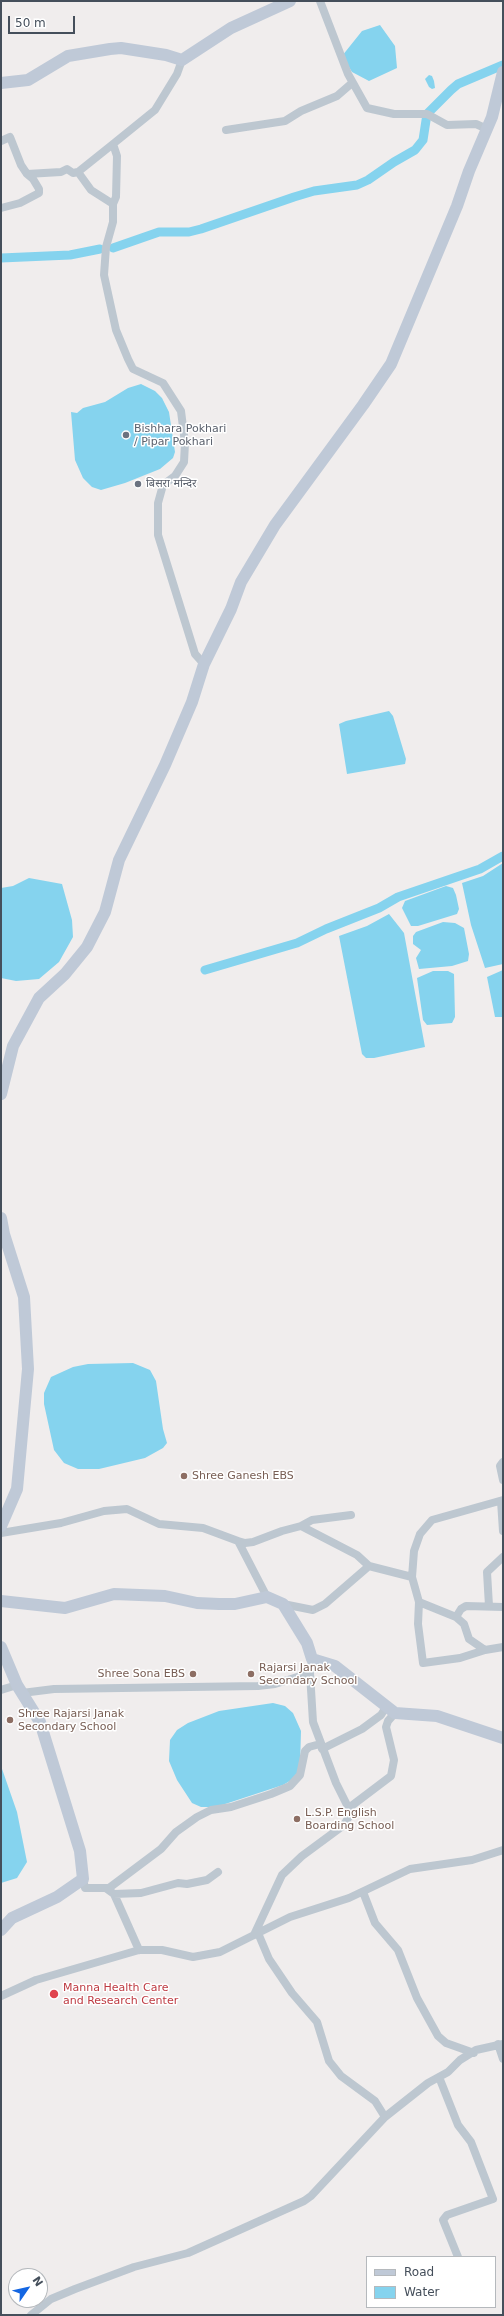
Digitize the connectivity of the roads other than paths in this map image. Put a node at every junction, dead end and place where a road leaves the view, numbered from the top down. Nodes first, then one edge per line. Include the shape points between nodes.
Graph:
1 (290, 1) edge
2 (320, 1) edge
3 (182, 60) junction
4 (502, 75) edge
5 (1, 82) edge
6 (352, 83) junction
7 (487, 129) junction
8 (226, 130) dead end
9 (1, 141) edge
10 (113, 144) junction
11 (78, 172) junction
12 (27, 174) junction
13 (113, 204) junction
14 (1, 208) edge
15 (204, 664) junction
16 (1, 1094) edge
17 (1, 1218) edge
18 (503, 1462) edge
19 (503, 1480) edge
20 (502, 1500) edge
21 (351, 1515) dead end
22 (1, 1526) edge
23 (301, 1526) junction
24 (503, 1531) edge
25 (1, 1533) edge
26 (238, 1541) junction
27 (503, 1557) edge
28 (369, 1566) junction
29 (412, 1577) junction
30 (267, 1597) junction
31 (1, 1601) edge
32 (419, 1602) junction
33 (283, 1604) junction
34 (489, 1606) junction
35 (503, 1607) edge
36 (456, 1617) junction
37 (1, 1647) edge
38 (503, 1648) edge
39 (485, 1650) junction
40 (312, 1659) junction
41 (310, 1673) junction
42 (19, 1689) junction
43 (1, 1690) edge
44 (391, 1710) junction
45 (503, 1738) edge
46 (321, 1746) junction
47 (350, 1807) junction
48 (503, 1850) edge
49 (218, 1872) dead end
50 (83, 1879) junction
51 (111, 1891) junction
52 (363, 1892) junction
53 (1, 1930) edge
54 (255, 1935) junction
55 (140, 1950) junction
56 (1, 1996) edge
57 (500, 2044) edge
58 (474, 2053) junction
59 (503, 2059) edge
60 (439, 2077) junction
61 (385, 2117) junction
62 (458, 2256) edge
63 (31, 2315) edge

1 - 3 main road via 231,28
2 - 6 street
3 - 5 main road via 121,48 110,49 68,56 28,80
3 - 10 street via 177,74 155,110
4 - 7 main road
6 - 7 street via 367,108 394,114 427,114 448,124 476,124
6 - 8 street via 337,96 301,111 285,121
7 - 15 main road via 455,213 391,364 258,550
9 - 12 street via 10,138
10 - 11 street
10 - 13 street via 117,156 116,197
11 - 12 street via 73,173 66,169 61,172
11 - 13 street via 90,190
12 - 14 street via 39,193
13 - 15 street via 113,222 106,247 104,275 116,330 133,369 163,383 181,411 185,443 184,462 175,476 164,485 158,502 158,535 195,654
15 - 16 main road via 192,702 119,860 105,912 87,947 65,974 39,998 13,1046
17 - 22 main road via 24,1297 28,1369 17,1489
18 - 19 street via 500,1466
20 - 24 street
20 - 29 street via 432,1520 420,1534 414,1550
21 - 23 street via 312,1520
23 - 26 street via 253,1542
23 - 28 street via 357,1555
25 - 26 street via 61,1523 104,1511 127,1509 159,1524 203,1528
26 - 30 street
27 - 34 street via 487,1572
28 - 29 street
28 - 33 street via 325,1604 313,1610
29 - 32 street
30 - 31 main road via 235,1604 219,1604 197,1603 165,1596 114,1594 65,1608
30 - 33 main road
32 - 36 street
32 - 39 street via 418,1624 423,1663 460,1658
33 - 40 main road via 307,1643
34 - 35 street
34 - 36 street via 466,1606
36 - 39 street via 464,1624 469,1639
37 - 42 main road
38 - 39 street
40 - 41 street
40 - 44 main road via 335,1666
41 - 42 street via 275,1684 258,1686
41 - 46 street via 313,1722
42 - 43 street
42 - 50 main road via 40,1722 80,1851
44 - 45 main road via 437,1716
44 - 46 street via 362,1729
44 - 47 street via 386,1727 394,1760 391,1776
46 - 47 street via 336,1783
46 - 51 street via 309,1746 305,1751 300,1775 290,1786 231,1807 211,1810 197,1817 176,1832 161,1849
47 - 54 street via 351,1812 344,1825 302,1856 282,1875
48 - 52 street via 472,1860 410,1869
49 - 51 street via 207,1880 187,1884 178,1883 141,1892
50 - 51 street via 84,1888
50 - 53 main road via 57,1897 12,1918
51 - 55 street
52 - 54 street via 333,1904 302,1912
52 - 58 street via 375,1923 398,1950 416,1998 438,2036 446,2043
54 - 55 street via 220,1952 193,1957 162,1950
54 - 61 street via 292,1993 317,2022 329,2061 341,2076 375,2101
55 - 56 street via 36,1980
57 - 58 street via 482,2048
57 - 59 street
58 - 60 street via 460,2060
60 - 61 street
60 - 62 street via 458,2125 471,2142 492,2199 447,2215 443,2220
61 - 63 street via 304,2201 188,2253 134,2268 51,2299

